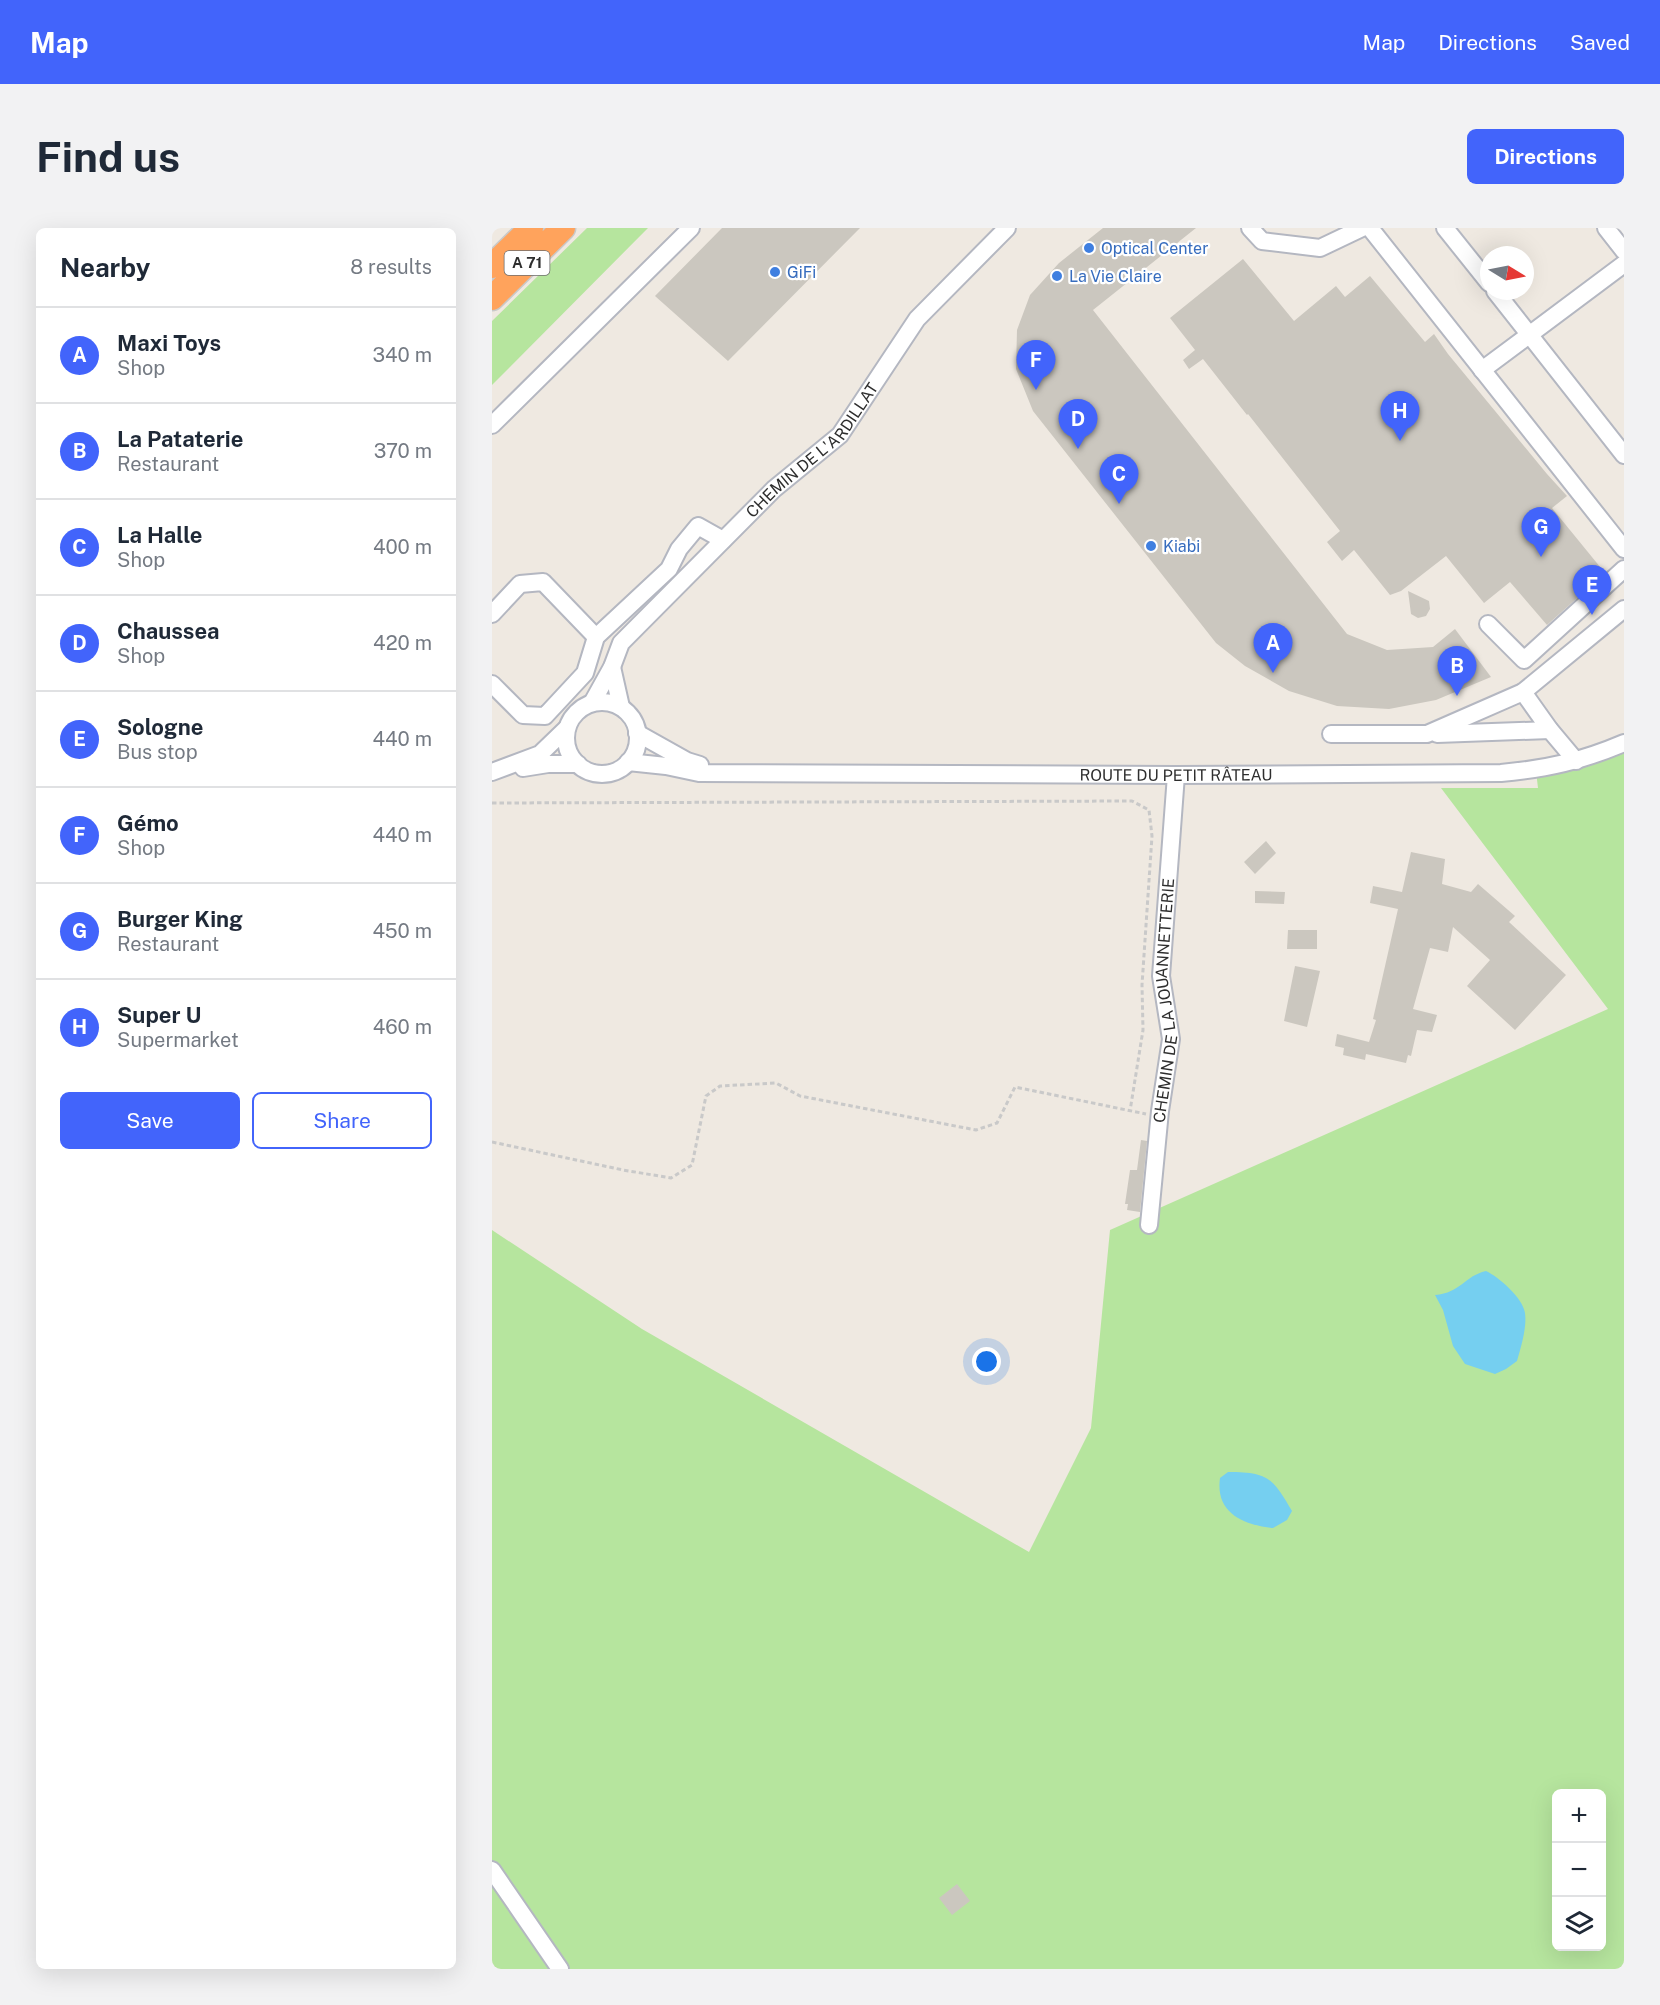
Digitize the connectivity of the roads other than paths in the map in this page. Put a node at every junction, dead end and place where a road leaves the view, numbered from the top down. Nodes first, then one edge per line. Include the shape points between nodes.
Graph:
1 (531, 228) edge
2 (563, 228) edge
3 (691, 228) edge
4 (1007, 228) edge
5 (1250, 228) edge
6 (1362, 228) edge
7 (1370, 228) edge
8 (1445, 228) edge
9 (1606, 228) edge
10 (1624, 251) edge
11 (1624, 264) edge
12 (492, 266) edge
13 (1480, 272) edge
14 (492, 298) edge
15 (1502, 300) edge
16 (1530, 335) junction
17 (1482, 370) junction
18 (492, 425) edge
19 (1624, 455) edge
20 (723, 540) junction
21 (1624, 549) edge
22 (1624, 569) edge
23 (1624, 609) edge
24 (492, 614) edge
25 (1488, 624) dead end
26 (596, 637) junction
27 (612, 667) junction
28 (492, 684) edge
29 (1523, 692) junction
30 (592, 703) junction
31 (621, 707) junction
32 (567, 728) junction
33 (1550, 730) junction
34 (637, 733) junction
35 (1331, 734) dead end
36 (1427, 734) junction
37 (1624, 743) edge
38 (1576, 761) junction
39 (628, 762) junction
40 (578, 764) junction
41 (724, 772) junction
42 (1176, 775) junction
43 (1149, 1225) dead end
44 (492, 1870) edge
45 (560, 1969) edge

1 - 12 highway, A 71
2 - 14 highway, A 71
3 - 18 street
4 - 20 street, CHEMIN DE L'ARDILLAT via 917,319 840,435 774,489
5 - 6 street via 1262,241 1320,248
7 - 17 street
8 - 13 street
9 - 10 street
11 - 16 street
15 - 16 street
16 - 17 street
16 - 19 street
17 - 21 street
20 - 26 street via 698,526 669,569
20 - 27 street, CHEMIN DE L'ARDILLAT via 621,643
22 - 25 street via 1524,660
23 - 29 street
24 - 26 street via 520,584 543,582
26 - 28 street via 585,673 545,716 523,714
27 - 30 street, CHEMIN DE L'ARDILLAT
27 - 31 street
29 - 33 street
29 - 36 street
30 - 31 street
30 - 32 street via 577,712
31 - 34 street
32 - 40 street via 567,748
32 - 40 street via 540,754 492,772
33 - 36 street
33 - 38 street
34 - 39 street via 634,754
34 - 41 street, ROUTE DU PETIT RÂTEAU via 687,761
35 - 36 street
37 - 38 street, ROUTE DU PETIT RÂTEAU
38 - 42 street, ROUTE DU PETIT RÂTEAU via 1501,773
39 - 40 street via 609,773 597,773
39 - 41 street, ROUTE DU PETIT RÂTEAU via 699,773
41 - 42 street, ROUTE DU PETIT RÂTEAU
42 - 43 street, CHEMIN DE LA JOUANNETTERIE via 1161,976 1171,1040
44 - 45 street

